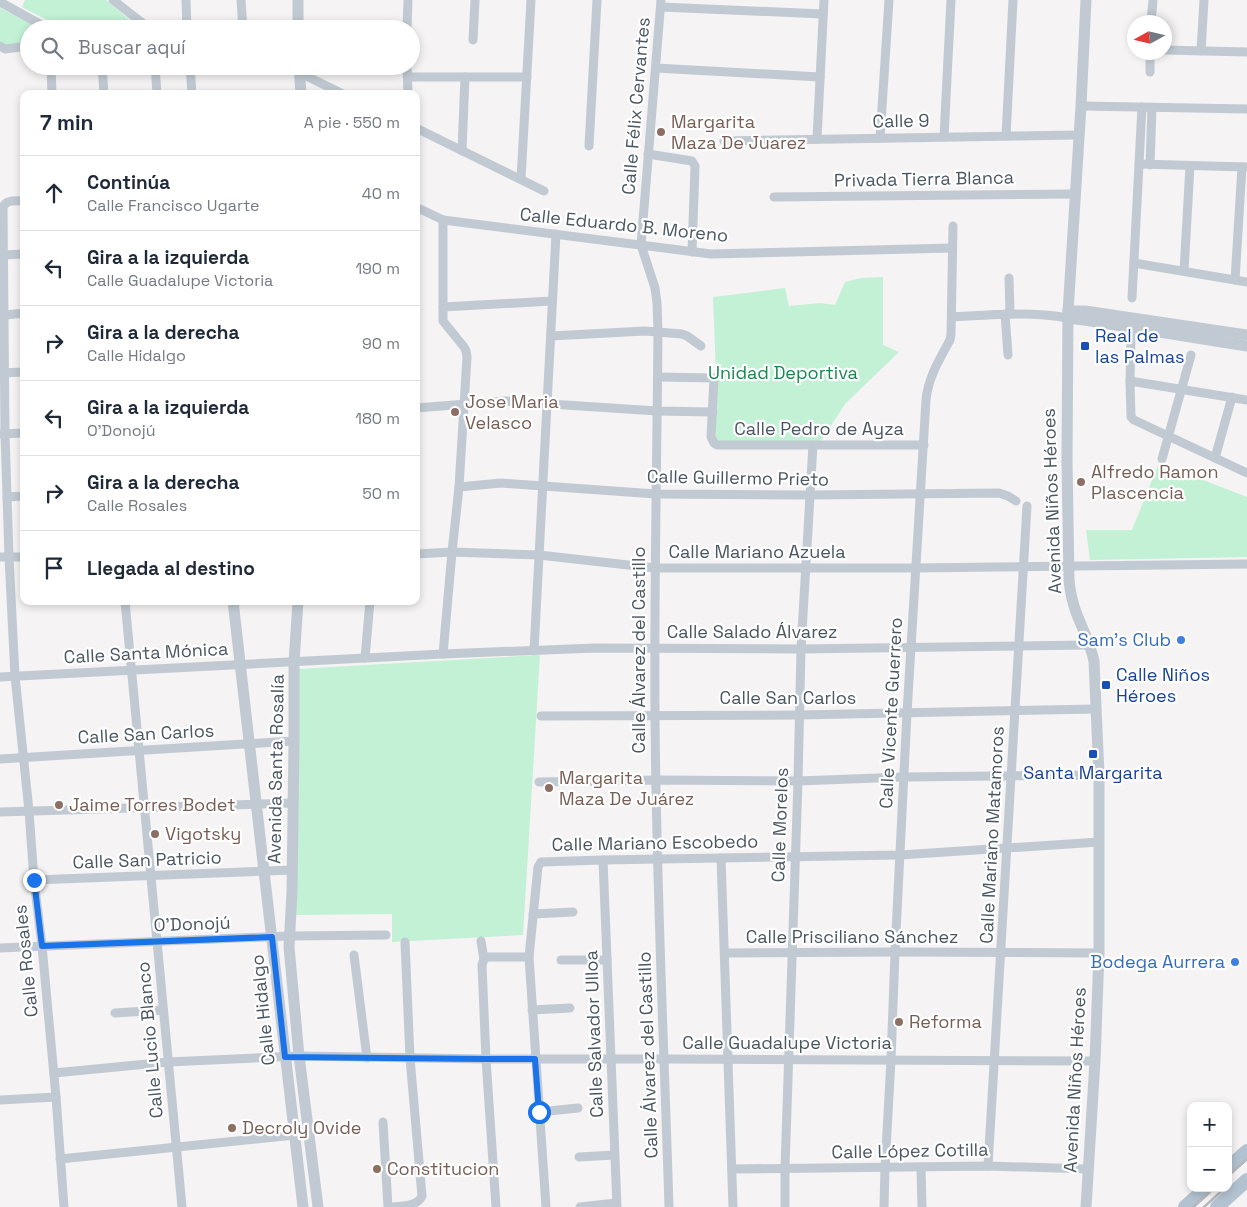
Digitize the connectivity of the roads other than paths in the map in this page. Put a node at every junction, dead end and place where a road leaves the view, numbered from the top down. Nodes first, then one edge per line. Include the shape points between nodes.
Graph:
1 (186, 0) edge
2 (241, 0) edge
3 (298, 0) edge
4 (408, 0) edge
5 (475, 0) edge
6 (531, 0) edge
7 (597, 0) edge
8 (824, 0) edge
9 (889, 0) edge
10 (951, 0) edge
11 (1013, 0) edge
12 (1086, 0) edge
13 (1152, 0) edge
14 (1204, 0) edge
15 (116, 1) edge
16 (0, 2) edge
17 (661, 3) edge
18 (823, 14) junction
19 (1151, 15) edge
20 (33, 20) edge
21 (139, 20) edge
22 (187, 20) edge
23 (242, 20) edge
24 (298, 20) edge
25 (407, 20) edge
26 (473, 40) dead end
27 (0, 46) edge
28 (20, 47) edge
29 (1172, 50) edge
30 (1201, 50) junction
31 (1247, 52) edge
32 (1150, 60) edge
33 (656, 68) junction
34 (1150, 72) dead end
35 (51, 75) edge
36 (103, 75) edge
37 (156, 75) edge
38 (191, 75) edge
39 (300, 75) edge
40 (309, 75) edge
41 (408, 77) joint
42 (464, 77) junction
43 (526, 77) junction
44 (820, 77) junction
45 (52, 90) edge
46 (104, 90) edge
47 (157, 90) edge
48 (192, 90) edge
49 (301, 90) edge
50 (336, 90) edge
51 (408, 90) edge
52 (1081, 106) junction
53 (1142, 107) junction
54 (1152, 108) junction
55 (1247, 109) edge
56 (420, 130) edge
57 (1079, 135) junction
58 (1006, 136) junction
59 (944, 137) junction
60 (880, 138) junction
61 (817, 139) junction
62 (724, 141) dead end
63 (588, 146) dead end
64 (462, 151) junction
65 (648, 154) junction
66 (1139, 164) junction
67 (1150, 165) junction
68 (1190, 166) junction
69 (1244, 167) edge
70 (521, 179) junction
71 (544, 191) dead end
72 (1075, 194) junction
73 (774, 197) dead end
74 (20, 201) edge
75 (420, 209) edge
76 (443, 220) junction
77 (952, 226) dead end
78 (556, 234) junction
79 (641, 245) junction
80 (952, 248) junction
81 (692, 252) junction
82 (3, 254) junction
83 (20, 254) edge
84 (1134, 263) junction
85 (1184, 271) junction
86 (1009, 278) dead end
87 (1235, 280) junction
88 (1247, 282) edge
89 (1132, 298) dead end
90 (552, 301) junction
91 (443, 307) junction
92 (20, 313) edge
93 (5, 314) junction
94 (1008, 314) junction
95 (1068, 314) junction
96 (952, 317) junction
97 (658, 332) junction
98 (1247, 335) edge
99 (550, 336) junction
100 (1131, 336) dead end
101 (701, 346) dead end
102 (1247, 346) edge
103 (1008, 355) dead end
104 (1191, 355) dead end
105 (20, 372) edge
106 (3, 373) edge
107 (658, 377) junction
108 (1130, 381) junction
109 (1181, 389) junction
110 (1232, 397) junction
111 (1247, 400) edge
112 (464, 404) junction
113 (547, 404) junction
114 (420, 408) edge
115 (657, 411) junction
116 (713, 412) junction
117 (20, 433) edge
118 (3, 434) edge
119 (1168, 436) junction
120 (924, 444) junction
121 (813, 445) junction
122 (1215, 458) junction
123 (1162, 459) dead end
124 (1247, 473) edge
125 (544, 486) junction
126 (459, 487) junction
127 (656, 494) junction
128 (810, 495) junction
129 (919, 495) junction
130 (20, 496) edge
131 (7, 497) junction
132 (1016, 501) dead end
133 (1027, 506) dead end
134 (452, 552) junction
135 (420, 554) edge
136 (539, 554) junction
137 (5, 557) edge
138 (20, 557) edge
139 (1247, 564) edge
140 (1024, 567) junction
141 (1069, 567) junction
142 (655, 568) junction
143 (915, 568) junction
144 (806, 569) junction
145 (124, 605) edge
146 (234, 605) edge
147 (298, 605) edge
148 (370, 605) edge
149 (1020, 646) junction
150 (1090, 646) junction
151 (654, 648) junction
152 (911, 648) junction
153 (801, 649) junction
154 (534, 651) junction
155 (443, 654) junction
156 (365, 658) junction
157 (294, 662) junction
158 (241, 665) junction
159 (131, 670) junction
160 (15, 676) junction
161 (0, 677) edge
162 (1096, 709) junction
163 (1016, 711) junction
164 (906, 713) junction
165 (799, 714) junction
166 (655, 715) junction
167 (541, 716) dead end
168 (294, 741) junction
169 (250, 744) junction
170 (139, 751) junction
171 (24, 757) junction
172 (0, 759) edge
173 (1099, 775) junction
174 (1012, 776) junction
175 (904, 777) junction
176 (656, 780) junction
177 (798, 781) junction
178 (539, 782) dead end
179 (293, 803) junction
180 (257, 804) junction
181 (144, 807) junction
182 (29, 811) junction
183 (0, 812) edge
184 (1099, 842) junction
185 (1007, 848) junction
186 (900, 855) junction
187 (795, 857) junction
188 (721, 858) junction
189 (658, 859) junction
190 (603, 860) junction
191 (292, 870) junction
192 (265, 872) junction
193 (151, 876) junction
194 (34, 880) junction
195 (573, 912) dead end
196 (533, 914) junction
197 (386, 935) dead end
198 (289, 936) junction
199 (272, 937) junction
200 (481, 941) dead end
201 (157, 942) junction
202 (406, 942) dead end
203 (42, 946) junction
204 (0, 948) edge
205 (895, 952) junction
206 (725, 953) junction
207 (792, 953) junction
208 (1001, 953) junction
209 (1099, 953) junction
210 (354, 955) dead end
211 (529, 957) junction
212 (484, 959) junction
213 (561, 960) dead end
214 (607, 960) junction
215 (570, 1008) dead end
216 (164, 1010) junction
217 (532, 1010) junction
218 (116, 1014) dead end
219 (300, 1056) junction
220 (285, 1057) junction
221 (367, 1058) junction
222 (410, 1058) junction
223 (486, 1059) junction
224 (535, 1059) junction
225 (611, 1059) junction
226 (664, 1059) junction
227 (728, 1059) junction
228 (788, 1059) junction
229 (891, 1060) junction
230 (994, 1060) junction
231 (1095, 1061) junction
232 (168, 1062) junction
233 (54, 1073) junction
234 (56, 1097) junction
235 (0, 1100) edge
236 (578, 1108) dead end
237 (539, 1112) junction
238 (383, 1122) dead end
239 (294, 1135) junction
240 (176, 1147) junction
241 (1247, 1151) edge
242 (614, 1155) junction
243 (579, 1157) dead end
244 (60, 1159) junction
245 (1232, 1164) edge
246 (988, 1166) junction
247 (885, 1167) junction
248 (921, 1167) junction
249 (732, 1168) junction
250 (785, 1168) junction
251 (1088, 1169) junction
252 (1247, 1180) edge
253 (1202, 1192) edge
254 (616, 1205) edge
255 (64, 1207) edge
256 (182, 1207) edge
257 (304, 1207) edge
258 (318, 1207) edge
259 (390, 1207) edge
260 (496, 1207) edge
261 (546, 1207) edge
262 (580, 1207) edge
263 (670, 1207) edge
264 (733, 1207) edge
265 (785, 1207) edge
266 (884, 1207) edge
267 (922, 1207) edge
268 (1086, 1207) edge
269 (1185, 1207) edge
270 (1217, 1207) edge

1 - 22 street
2 - 23 street
3 - 24 street
4 - 25 street
5 - 26 street
6 - 43 street
7 - 63 street
8 - 18 street
9 - 60 street
10 - 59 street
11 - 58 street
12 - 52 street, Avenida Niños Héroes
13 - 19 street
14 - 30 street
15 - 21 street
16 - 20 street
17 - 18 street
17 - 33 street, Calle Félix Cervantes
18 - 44 street
27 - 28 street via 5,49
29 - 30 street
30 - 31 street
32 - 34 street
33 - 44 street
33 - 65 street, Calle Félix Cervantes
35 - 45 street
36 - 46 street
37 - 47 street
38 - 48 street
39 - 49 street
40 - 50 street
41 - 42 street
41 - 51 street
42 - 43 street
42 - 64 street
43 - 70 street
44 - 61 street
52 - 53 street
52 - 57 street, Avenida Niños Héroes
53 - 54 street
53 - 66 street
54 - 55 street
54 - 67 street
56 - 64 street
57 - 58 street, Calle 9
57 - 72 street, Avenida Niños Héroes
58 - 59 street, Calle 9
59 - 60 street, Calle 9
60 - 61 street, Calle 9
61 - 62 street, Calle 9
64 - 70 street
65 - 79 street, Calle Félix Cervantes
65 - 81 street via 694,163
66 - 67 street
66 - 84 street
67 - 68 street
68 - 69 street
68 - 85 street
69 - 87 street
70 - 71 street
72 - 73 street, Privada Tierra Blanca
72 - 95 street, Avenida Niños Héroes
74 - 82 street, Calle Rosales via 5,203 3,208
75 - 76 street, Calle Eduardo B. Moreno
76 - 78 street, Calle Eduardo B. Moreno
76 - 91 street
77 - 80 street, Calle Vicente Guerrero
78 - 79 street, Calle Eduardo B. Moreno
78 - 90 street
79 - 81 street, Calle Eduardo B. Moreno
79 - 97 street, Calle Álvarez del Castillo via 655,288
80 - 81 street, Calle Eduardo B. Moreno
80 - 96 street, Calle Vicente Guerrero
82 - 83 street
82 - 93 street, Calle Rosales
84 - 85 street
84 - 89 street
85 - 87 street
86 - 94 street
87 - 88 street
90 - 91 street
90 - 99 street
91 - 112 street via 445,324 466,351
92 - 93 street
93 - 106 street, Calle Rosales
94 - 95 street
94 - 96 street
94 - 103 street
95 - 98 street via 1085,311
95 - 102 street
95 - 141 street, Avenida Niños Héroes
96 - 120 street, Calle Vicente Guerrero via 950,340 928,384
97 - 99 street
97 - 101 street via 682,334
97 - 107 street, Calle Álvarez del Castillo
99 - 113 street
100 - 108 street
104 - 109 street
105 - 106 street
106 - 118 street, Calle Rosales
107 - 115 street, Calle Álvarez del Castillo
107 - 116 street via 714,378
108 - 109 street
108 - 119 street via 1131,417
109 - 110 street
109 - 119 street
110 - 111 street
110 - 122 street
112 - 113 street, Calle Pedro de Ayza via 505,401
112 - 114 street, Calle Pedro de Ayza
112 - 126 street
113 - 115 street, Calle Pedro de Ayza
113 - 125 street
115 - 116 street, Calle Pedro de Ayza
115 - 127 street, Calle Álvarez del Castillo
116 - 121 street, Calle Pedro de Ayza via 712,437 714,443 721,446
117 - 118 street
118 - 131 street, Calle Rosales
119 - 122 street
119 - 123 street
120 - 121 street, Calle Pedro de Ayza
120 - 129 street, Calle Vicente Guerrero
121 - 128 street, Calle Morelos
122 - 124 street
125 - 126 street, Calle Guillermo Prieto via 501,482
125 - 127 street, Calle Guillermo Prieto
125 - 136 street
126 - 134 street
127 - 128 street, Calle Guillermo Prieto
127 - 142 street, Calle Álvarez del Castillo
128 - 129 street, Calle Guillermo Prieto
128 - 144 street, Calle Morelos
129 - 132 street, Calle Guillermo Prieto via 999,493
129 - 143 street, Calle Vicente Guerrero
130 - 131 street
131 - 137 street, Calle Rosales
133 - 140 street, Calle Mariano Matamoros
134 - 135 street, Calle Mariano Azuela
134 - 136 street, Calle Mariano Azuela
134 - 155 street
136 - 142 street, Calle Mariano Azuela
136 - 154 street
137 - 138 street
137 - 160 street, Calle Rosales
139 - 141 street, Calle Mariano Azuela
140 - 141 street, Calle Mariano Azuela
140 - 143 street, Calle Mariano Azuela
140 - 149 street, Calle Mariano Matamoros
141 - 150 street, Avenida Niños Héroes via 1071,597
142 - 144 street, Calle Mariano Azuela
142 - 151 street, Calle Álvarez del Castillo
143 - 144 street, Calle Mariano Azuela
143 - 152 street, Calle Vicente Guerrero
144 - 153 street, Calle Morelos
145 - 159 street, Calle Lucio Blanco
146 - 158 street, Calle Hidalgo
147 - 157 street, Avenida Santa Rosalía
148 - 156 street
149 - 150 street, Calle Salado Álvarez
149 - 152 street, Calle Salado Álvarez
149 - 163 street, Calle Mariano Matamoros
150 - 162 street, Avenida Niños Héroes via 1094,661
151 - 153 street, Calle Salado Álvarez
151 - 154 street, Calle Salado Álvarez
151 - 166 street, Calle Álvarez del Castillo
152 - 153 street, Calle Salado Álvarez
152 - 164 street, Calle Vicente Guerrero
153 - 165 street, Calle Morelos
154 - 155 street, Calle Salado Álvarez
155 - 156 street, Calle Salado Álvarez
156 - 157 street, Calle Salado Álvarez
157 - 158 street, Calle Santa Mónica
157 - 168 street, Avenida Santa Rosalía
158 - 159 street, Calle Santa Mónica
158 - 169 street, Calle Hidalgo
159 - 160 street, Calle Santa Mónica
159 - 170 street, Calle Lucio Blanco
160 - 161 street, Calle Santa Mónica
160 - 171 street, Calle Rosales
162 - 163 street, Calle San Carlos
162 - 173 street, Avenida Niños Héroes
163 - 164 street, Calle San Carlos
163 - 174 street, Calle Mariano Matamoros
164 - 165 street, Calle San Carlos
164 - 175 street, Calle Vicente Guerrero
165 - 166 street, Calle San Carlos
165 - 177 street, Calle Morelos
166 - 167 street, Calle San Carlos
166 - 176 street, Calle Álvarez del Castillo
168 - 169 street, Calle San Carlos
168 - 179 street, Avenida Santa Rosalía
169 - 170 street, Calle San Carlos
169 - 180 street, Calle Hidalgo
170 - 171 street, Calle San Carlos
170 - 181 street, Calle Lucio Blanco
171 - 172 street, Calle San Carlos
171 - 182 street, Calle Rosales
173 - 174 street
173 - 184 street, Avenida Niños Héroes
174 - 175 street
174 - 185 street, Calle Mariano Matamoros
175 - 177 street
175 - 186 street, Calle Vicente Guerrero
176 - 177 street
176 - 178 street
176 - 189 street, Calle Álvarez del Castillo
177 - 187 street, Calle Morelos
179 - 180 street
179 - 191 street, Avenida Santa Rosalía
180 - 181 street
180 - 192 street, Calle Hidalgo
181 - 182 street
181 - 193 street, Calle Lucio Blanco
182 - 183 street
182 - 194 street, Calle Rosales
184 - 185 street, Calle Mariano Escobedo
184 - 209 street, Avenida Niños Héroes
185 - 186 street, Calle Mariano Escobedo
185 - 208 street, Calle Mariano Matamoros
186 - 187 street, Calle Mariano Escobedo
186 - 205 street, Calle Vicente Guerrero
187 - 188 street, Calle Mariano Escobedo
187 - 207 street, Calle Morelos
188 - 189 street, Calle Mariano Escobedo
188 - 206 street
189 - 190 street, Calle Mariano Escobedo
189 - 226 street, Calle Álvarez del Castillo
190 - 196 street, Calle Mariano Escobedo via 541,862
190 - 214 street, Calle Salvador Ulloa
191 - 192 street, Calle San Patricio
191 - 198 street, Avenida Santa Rosalía
192 - 193 street, Calle San Patricio
192 - 199 street, Calle Hidalgo
193 - 194 street, Calle San Patricio
193 - 201 street, Calle Lucio Blanco
194 - 203 street, Calle Rosales
195 - 196 street
196 - 211 street
197 - 198 street, O'Donojú
198 - 199 street, O'Donojú
198 - 219 street, Calle Hidalgo
199 - 201 street, O'Donojú
199 - 220 street, Calle Hidalgo
200 - 212 street
201 - 203 street, O'Donojú
201 - 216 street, Calle Lucio Blanco
202 - 222 street
203 - 204 street, O'Donojú
203 - 233 street, Calle Rosales
205 - 207 street, Calle Prisciliano Sánchez
205 - 208 street, Calle Prisciliano Sánchez
205 - 229 street, Calle Vicente Guerrero
206 - 207 street, Calle Prisciliano Sánchez
206 - 227 street
207 - 228 street, Calle Morelos
208 - 209 street, Calle Prisciliano Sánchez
208 - 230 street, Calle Mariano Matamoros
209 - 231 street, Avenida Niños Héroes
210 - 221 street
211 - 212 street
211 - 217 street
212 - 223 street
213 - 214 street
214 - 225 street, Calle Salvador Ulloa
215 - 217 street
216 - 218 street
216 - 232 street, Calle Lucio Blanco
217 - 224 street
219 - 220 street, Calle Guadalupe Victoria
219 - 221 street, Calle Guadalupe Victoria
219 - 258 street, Calle Hidalgo
220 - 232 street, Calle Guadalupe Victoria
220 - 239 street, Calle Hidalgo
221 - 222 street, Calle Guadalupe Victoria
222 - 223 street, Calle Guadalupe Victoria
222 - 259 street via 422,1196 414,1205
223 - 224 street, Calle Guadalupe Victoria
223 - 260 street
224 - 225 street, Calle Guadalupe Victoria
224 - 237 street
225 - 226 street, Calle Guadalupe Victoria
225 - 242 street, Calle Salvador Ulloa
226 - 227 street, Calle Guadalupe Victoria
226 - 263 street, Calle Álvarez del Castillo
227 - 228 street, Calle Guadalupe Victoria
227 - 249 street
228 - 229 street, Calle Guadalupe Victoria
228 - 250 street, Calle Morelos
229 - 230 street, Calle Guadalupe Victoria
229 - 247 street, Calle Vicente Guerrero
230 - 231 street, Calle Guadalupe Victoria
230 - 246 street, Calle Mariano Matamoros
231 - 251 street, Avenida Niños Héroes
232 - 233 street, Calle Guadalupe Victoria
232 - 240 street, Calle Lucio Blanco
233 - 234 street, Calle Rosales
234 - 235 street
234 - 244 street, Calle Rosales
236 - 237 street
237 - 261 street
238 - 259 street
239 - 240 street
239 - 257 street, Calle Hidalgo
240 - 244 street
240 - 256 street, Calle Lucio Blanco
241 - 245 main road
242 - 243 street
242 - 254 street, Calle Salvador Ulloa
244 - 255 street, Calle Rosales
246 - 248 street, Calle López Cotilla
246 - 251 street, Calle López Cotilla
247 - 248 street, Calle López Cotilla
247 - 250 street, Calle López Cotilla
247 - 266 street, Calle Vicente Guerrero
248 - 267 street
249 - 250 street, Calle López Cotilla
249 - 264 street
250 - 265 street, Calle Morelos
251 - 268 street, Avenida Niños Héroes
252 - 270 main road
253 - 269 main road
254 - 262 street

